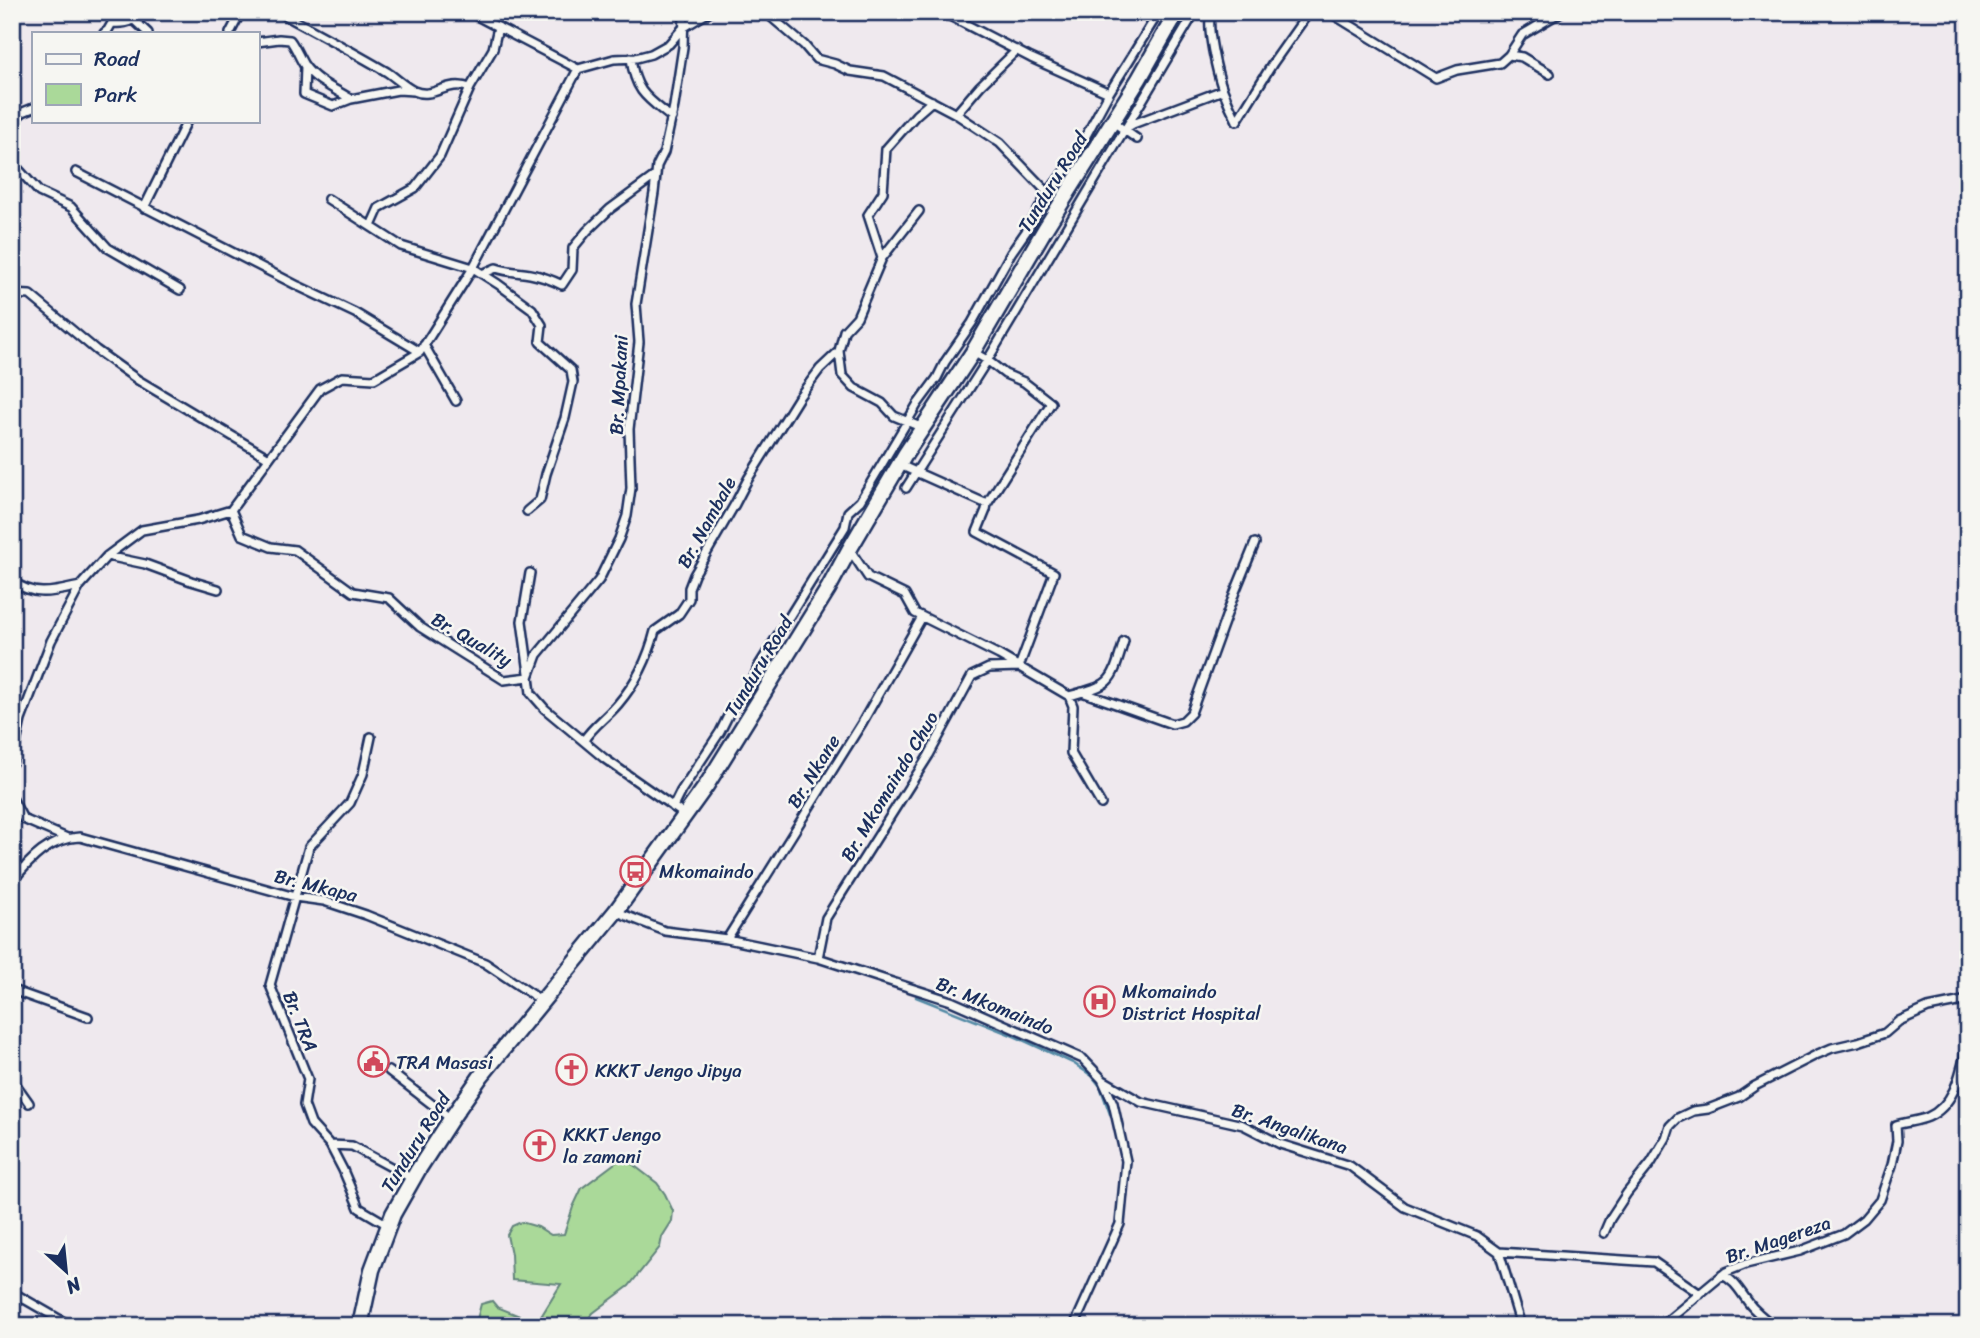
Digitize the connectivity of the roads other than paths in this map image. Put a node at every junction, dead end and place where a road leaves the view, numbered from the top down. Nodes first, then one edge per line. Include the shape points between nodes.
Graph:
1 (117, 12) edge
2 (139, 12) edge
3 (241, 12) edge
4 (279, 12) edge
5 (469, 12) edge
6 (684, 12) edge
7 (709, 12) edge
8 (760, 12) edge
9 (942, 12) edge
10 (1159, 12) edge
11 (1177, 12) edge
12 (1195, 12) edge
13 (1211, 12) edge
14 (1310, 12) edge
15 (1329, 12) edge
16 (1561, 12) edge
17 (1603, 12) edge
18 (1615, 12) edge
19 (770, 14) edge
20 (134, 20) junction
21 (498, 27) junction
22 (682, 28) junction
23 (105, 32) edge
24 (147, 32) edge
25 (231, 32) edge
26 (259, 42) edge
27 (1017, 50) junction
28 (1509, 55) junction
29 (631, 58) junction
30 (305, 66) junction
31 (578, 69) junction
32 (1550, 74) dead end
33 (471, 88) junction
34 (1223, 90) junction
35 (414, 91) junction
36 (1108, 93) junction
37 (351, 99) junction
38 (932, 101) junction
39 (32, 108) edge
40 (956, 114) junction
41 (672, 118) junction
42 (12, 121) edge
43 (187, 122) edge
44 (1119, 126) junction
45 (1137, 139) dead end
46 (12, 162) edge
47 (76, 172) dead end
48 (656, 175) junction
49 (1048, 193) junction
50 (328, 199) dead end
51 (144, 208) junction
52 (919, 212) dead end
53 (371, 226) junction
54 (882, 258) junction
55 (473, 268) junction
56 (482, 274) junction
57 (180, 290) dead end
58 (12, 294) edge
59 (422, 348) junction
60 (839, 351) junction
61 (973, 352) junction
62 (987, 360) junction
63 (456, 401) dead end
64 (908, 422) junction
65 (923, 428) junction
66 (269, 458) junction
67 (900, 465) junction
68 (915, 472) junction
69 (906, 488) dead end
70 (987, 503) junction
71 (231, 510) junction
72 (527, 511) dead end
73 (1255, 543) dead end
74 (849, 550) junction
75 (107, 556) junction
76 (530, 573) dead end
77 (12, 581) edge
78 (80, 586) junction
79 (218, 589) dead end
80 (922, 617) junction
81 (1124, 641) dead end
82 (1019, 667) junction
83 (529, 677) junction
84 (1082, 692) junction
85 (1069, 696) junction
86 (370, 737) dead end
87 (584, 740) junction
88 (12, 763) edge
89 (12, 798) edge
90 (1101, 804) dead end
91 (679, 811) junction
92 (67, 838) junction
93 (12, 882) edge
94 (295, 897) junction
95 (616, 912) junction
96 (727, 939) junction
97 (818, 958) junction
98 (12, 990) edge
99 (1968, 1000) edge
100 (542, 1001) junction
101 (89, 1017) dead end
102 (1968, 1042) edge
103 (389, 1071) dead end
104 (12, 1079) edge
105 (1102, 1079) junction
106 (29, 1103) dead end
107 (450, 1119) junction
108 (330, 1145) junction
109 (412, 1179) junction
110 (388, 1225) junction
111 (1604, 1233) dead end
112 (1499, 1252) junction
113 (1722, 1275) junction
114 (12, 1292) edge
115 (1700, 1294) junction
116 (71, 1326) edge
117 (360, 1326) edge
118 (1074, 1326) edge
119 (1521, 1326) edge
120 (1661, 1326) edge
121 (1775, 1326) edge

1 - 20 street
2 - 20 street
3 - 25 street
4 - 35 street
5 - 21 street
6 - 22 street, Br. Mpakani
7 - 22 street
8 - 19 street
9 - 27 street
10 - 36 street
11 - 44 highway, Tunduru Road
12 - 44 street
13 - 34 street via 1210,35
14 - 34 street via 1237,121
15 - 28 street via 1436,78 1500,63
16 - 28 street via 1522,35
17 - 18 street
19 - 38 street via 816,59 884,76
20 - 23 street via 112,23
20 - 24 street
21 - 31 street
21 - 33 street via 493,49
22 - 29 street via 669,44
22 - 41 street, Br. Mpakani
26 - 30 street via 290,40
27 - 36 street
27 - 40 street
28 - 32 street via 1522,57
29 - 31 street
29 - 41 street via 633,78 646,97
30 - 37 street via 325,85
30 - 37 street via 304,94 333,106
31 - 55 street
33 - 35 street via 455,85 426,93
33 - 53 street via 440,156 415,188 379,208
34 - 44 street
35 - 37 street
36 - 49 street via 1074,158
38 - 40 street
38 - 54 street via 886,149 883,192 868,215
39 - 42 street
40 - 49 street via 1000,143
41 - 48 street, Br. Mpakani
43 - 51 street
44 - 45 street
44 - 61 highway, Tunduru Road via 1045,229
44 - 62 street
46 - 57 street via 39,192 71,207 108,248
47 - 51 street
48 - 56 street via 587,231 573,248 572,270 562,285 496,268
48 - 83 street, Br. Mpakani via 636,304 639,342 626,516 599,580 537,655
49 - 64 street
50 - 53 street
51 - 59 street
52 - 54 street, Br. Nambale
53 - 55 street via 401,246
54 - 60 street, Br. Nambale via 857,317 844,331
55 - 56 street
55 - 59 street
56 - 72 street via 532,309 542,325 540,342 571,370 565,418 540,500
58 - 66 street via 30,295 138,380
59 - 63 street
59 - 66 street via 374,379 342,377 320,389
60 - 64 street via 842,374 855,388
60 - 87 street, Br. Nambale via 799,397 748,478 694,575 689,599 679,614 654,631 641,671
61 - 62 street
61 - 65 highway, Tunduru Road
62 - 68 street
62 - 70 street via 1051,403
64 - 65 street
64 - 91 street via 860,501 848,512 845,527 758,667 749,691 732,708 681,791
65 - 67 highway, Tunduru Road
66 - 71 street
67 - 68 street
67 - 74 highway, Tunduru Road
68 - 69 street
68 - 70 street
70 - 82 street via 977,532 1054,573
71 - 75 street via 142,530
71 - 83 street, Br. Quality via 242,535 271,547 295,550 353,592 389,598 420,627 504,680
73 - 84 street via 1191,713 1183,721 1172,724
74 - 80 street via 868,577 905,595
74 - 91 highway, Tunduru Road via 706,786
75 - 78 street
75 - 79 street
76 - 83 street via 522,621
77 - 78 street via 25,590 49,593
78 - 88 street via 51,641 21,720
80 - 82 street
80 - 96 street, Br. Nkane via 862,723
81 - 84 street via 1114,676 1100,687
82 - 85 street
82 - 97 street, Br. Mkomaindo Chuo via 989,668 972,676 929,755 826,918
83 - 87 street, Br. Quality via 531,693
84 - 85 street
85 - 90 street via 1073,705 1071,754
86 - 94 street, Br. TRA via 363,774 350,803 309,847
87 - 91 street, Br. Quality
89 - 92 street, Br. Mkapa via 23,819
91 - 95 highway, Tunduru Road
92 - 93 street via 45,847
92 - 94 street, Br. Mkapa via 80,837
94 - 100 street, Br. Mkapa via 366,915 485,963
94 - 108 street, Br. TRA via 270,985 308,1079 304,1105 311,1124
95 - 96 street, Br. Mkomaindo via 665,931
95 - 100 highway, Tunduru Road
96 - 97 street, Br. Mkomaindo
97 - 105 street, Br. Mkomaindo via 951,1001 1083,1059
98 - 101 street
99 - 111 street via 1928,1008 1885,1032 1818,1054 1739,1097 1678,1118
100 - 107 highway, Tunduru Road
102 - 113 street, Br. Magereza via 1956,1088 1942,1106 1928,1117 1896,1125 1892,1165 1880,1199 1864,1219 1844,1234
103 - 107 street
104 - 106 street
105 - 112 street, Br. Angalikana via 1141,1102 1242,1125 1280,1144 1350,1166 1405,1207 1477,1236
105 - 118 street, Br. Mkomaindo via 1113,1103 1126,1161 1120,1224
107 - 109 highway, Tunduru Road
108 - 109 street via 352,1146
108 - 110 street, Br. TRA via 359,1208
109 - 110 highway, Tunduru Road
110 - 117 highway, Tunduru Road
112 - 115 street via 1654,1262
112 - 119 street
113 - 115 street, Br. Magereza
113 - 121 street via 1732,1279 1752,1307
114 - 116 street
115 - 120 street, Br. Magereza

